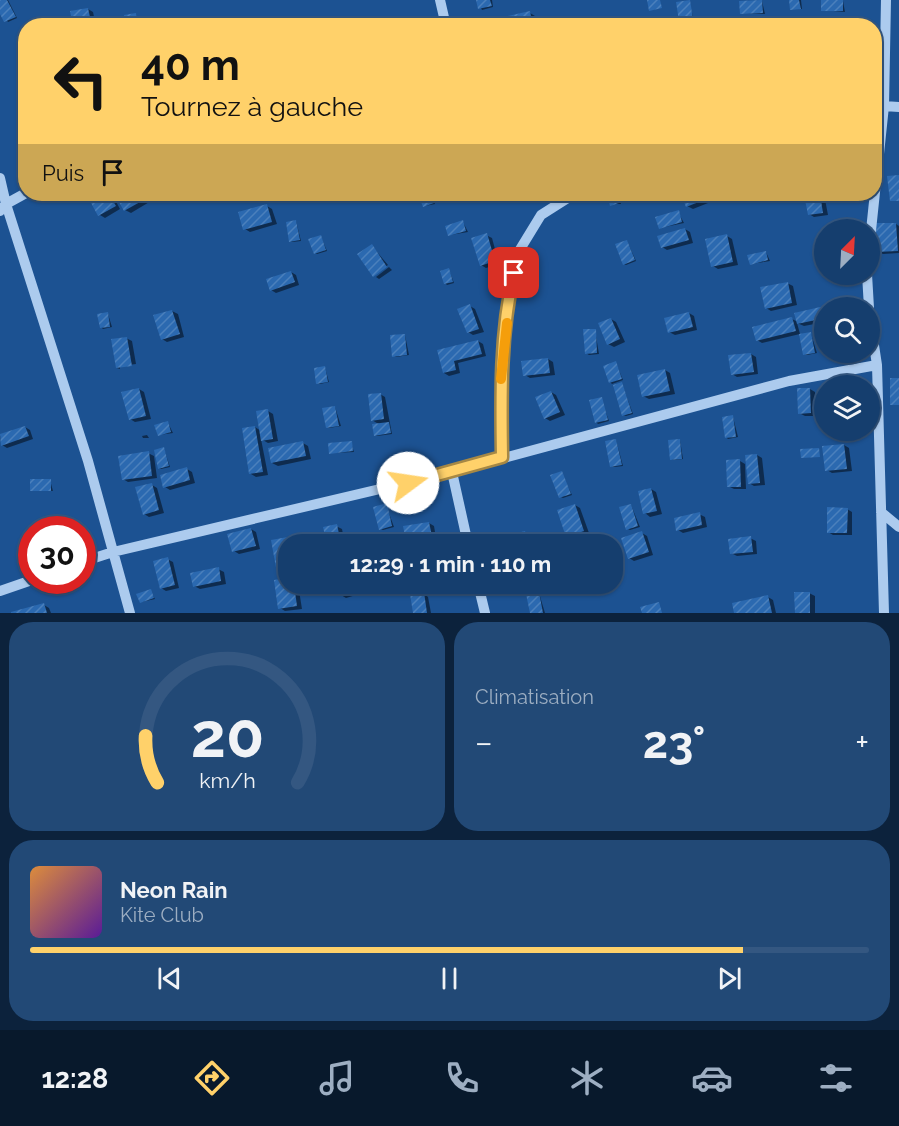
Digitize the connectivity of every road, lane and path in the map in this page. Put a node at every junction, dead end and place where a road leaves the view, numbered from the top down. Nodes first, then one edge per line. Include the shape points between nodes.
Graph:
1 (440, 0) edge
2 (886, 0) edge
3 (444, 18) edge
4 (885, 49) junction
5 (882, 51) edge
6 (884, 106) junction
7 (899, 107) edge
8 (882, 125) edge
9 (0, 178) edge
10 (18, 198) edge
11 (563, 201) edge
12 (874, 201) edge
13 (3, 208) edge
14 (872, 219) edge
15 (877, 365) joint
16 (502, 457) junction
17 (452, 472) junction
18 (881, 512) junction
19 (899, 527) edge
20 (466, 534) edge
21 (113, 552) junction
22 (96, 557) edge
23 (18, 585) edge
24 (0, 591) edge
25 (480, 594) edge
26 (130, 613) edge
27 (485, 613) edge
28 (884, 613) edge

1 - 3 street
2 - 4 street
4 - 5 street
4 - 6 street
6 - 7 street
6 - 8 street
9 - 13 street
10 - 13 street
11 - 16 street via 541,215 519,251 509,296 501,388
12 - 14 street
13 - 21 street via 78,429
15 - 16 street via 789,381
15 - 18 street
16 - 17 street
17 - 20 street
17 - 21 street
18 - 19 street
18 - 28 street
21 - 22 street
21 - 26 street
23 - 24 street
25 - 27 street

